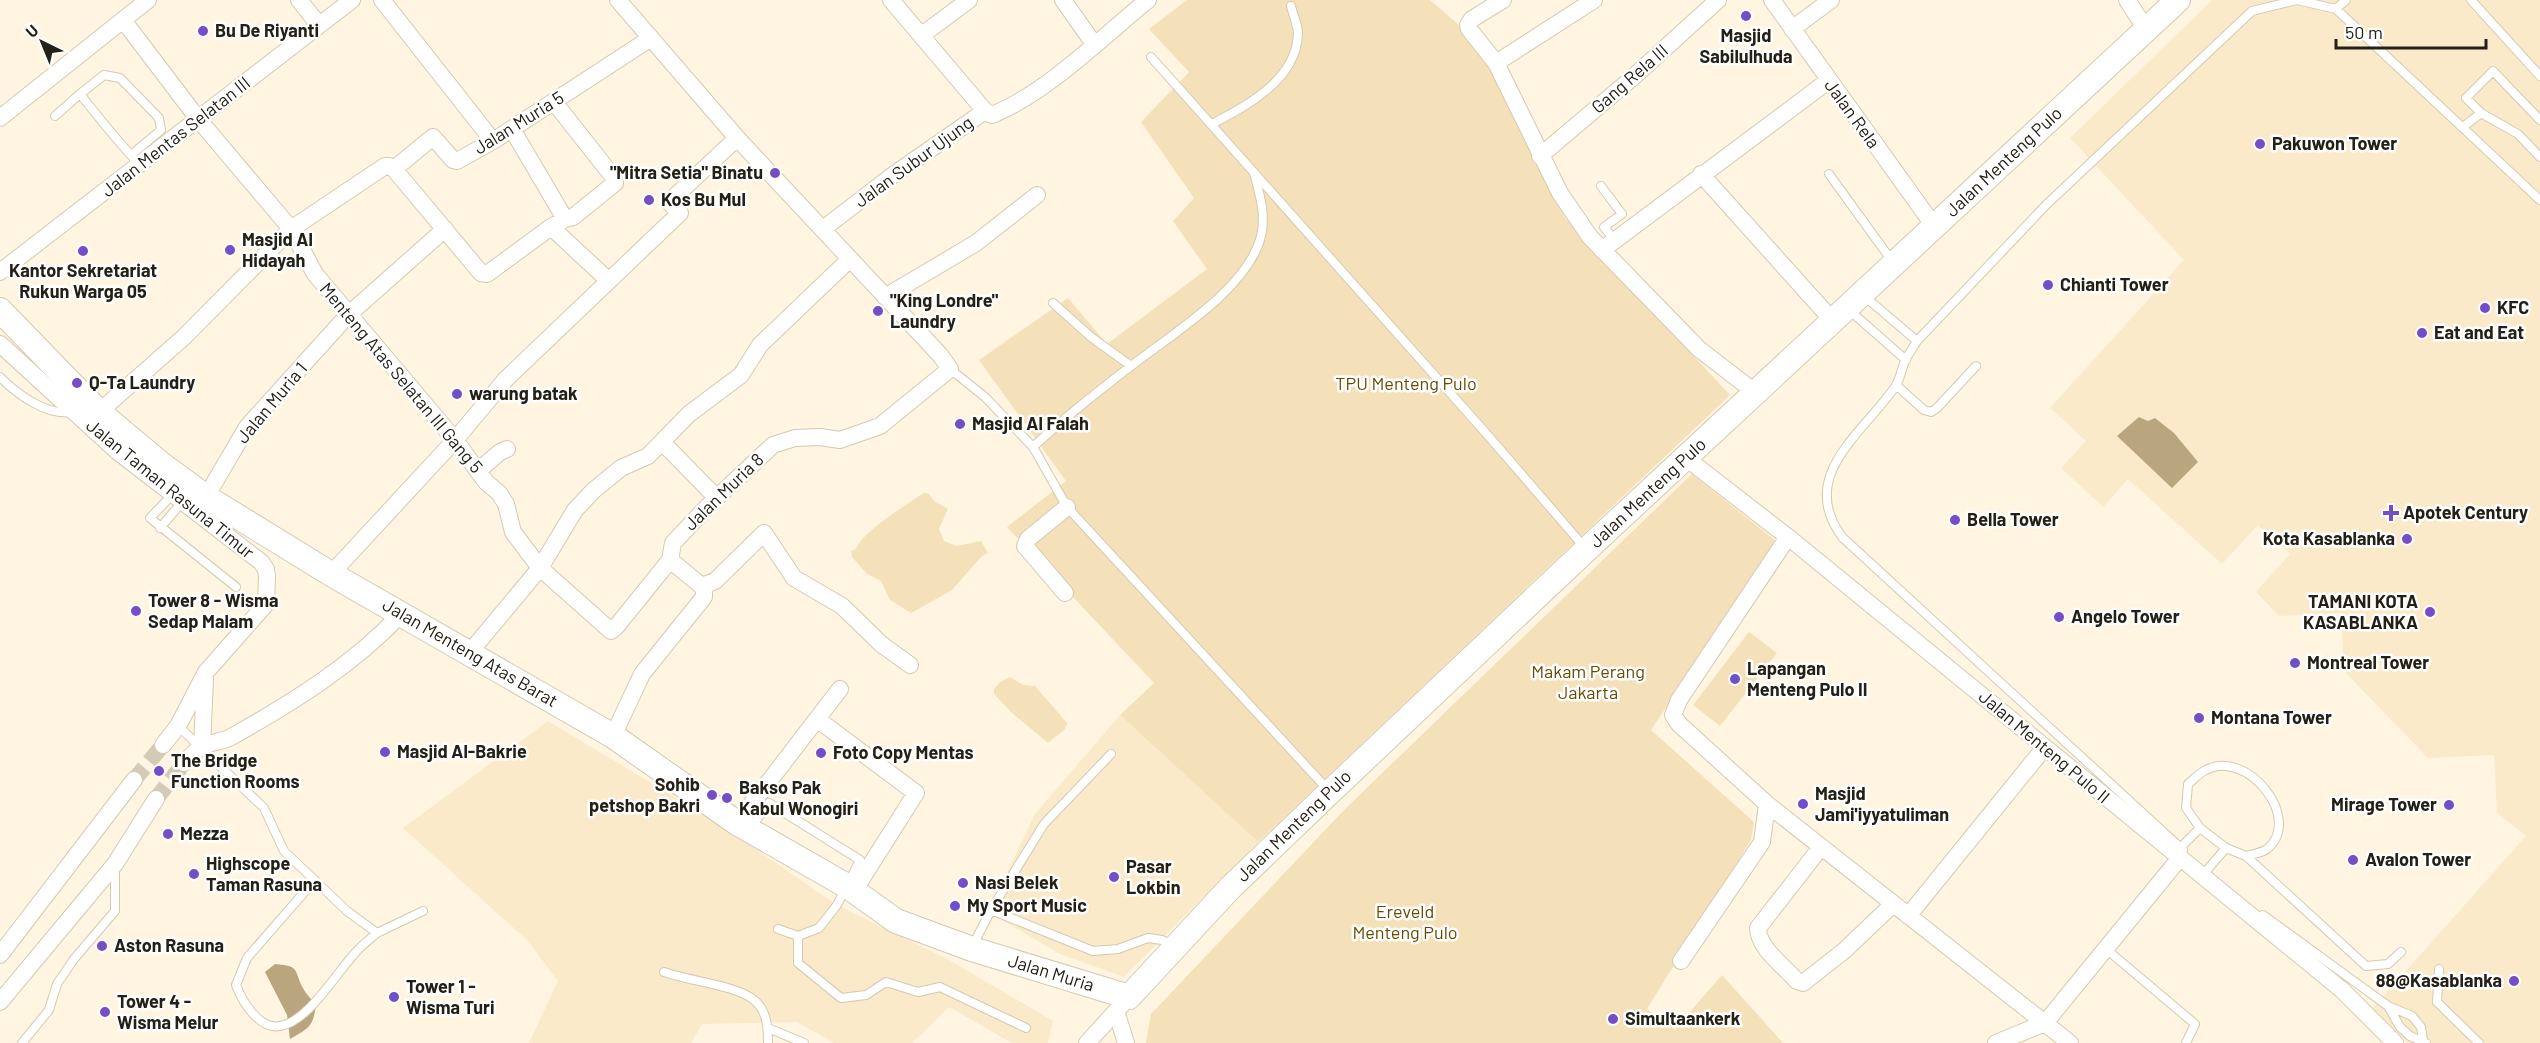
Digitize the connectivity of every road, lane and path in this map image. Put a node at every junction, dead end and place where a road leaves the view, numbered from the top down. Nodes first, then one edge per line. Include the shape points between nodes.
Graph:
1 (148, 0) edge
2 (299, 0) edge
3 (352, 0) edge
4 (382, 0) edge
5 (618, 0) edge
6 (891, 0) edge
7 (969, 0) edge
8 (1063, 0) edge
9 (1148, 0) edge
10 (1503, 0) edge
11 (1718, 0) edge
12 (1772, 0) edge
13 (1831, 0) edge
14 (2127, 0) edge
15 (2178, 0) edge
16 (2346, 0) edge
17 (2471, 0) edge
18 (1590, 1) edge
19 (1291, 6) dead end
20 (2336, 9) junction
21 (123, 20) junction
22 (319, 26) junction
23 (1792, 29) junction
24 (2146, 29) junction
25 (922, 35) junction
26 (651, 38) junction
27 (1094, 44) junction
28 (1151, 57) dead end
29 (1496, 63) junction
30 (2540, 76) edge
31 (1828, 81) junction
32 (80, 94) junction
33 (554, 102) junction
34 (985, 111) junction
35 (2481, 113) junction
36 (55, 116) dead end
37 (0, 118) edge
38 (200, 120) junction
39 (2540, 120) edge
40 (1212, 124) junction
41 (2463, 126) junction
42 (512, 129) junction
43 (737, 138) junction
44 (493, 141) junction
45 (1540, 156) junction
46 (2540, 157) edge
47 (136, 160) junction
48 (394, 169) junction
49 (1253, 170) junction
50 (1701, 174) junction
51 (1829, 174) dead end
52 (1600, 186) dead end
53 (1037, 195) dead end
54 (2540, 200) edge
55 (558, 223) junction
56 (1934, 226) junction
57 (291, 229) junction
58 (445, 229) junction
59 (824, 229) junction
60 (1608, 245) junction
61 (850, 259) junction
62 (1894, 264) junction
63 (0, 272) edge
64 (608, 280) junction
65 (885, 297) junction
66 (1053, 303) dead end
67 (1847, 308) junction
68 (0, 310) edge
69 (348, 315) junction
70 (1917, 341) junction
71 (0, 344) edge
72 (1906, 360) junction
73 (1131, 366) junction
74 (1976, 366) dead end
75 (950, 369) junction
76 (0, 377) edge
77 (1896, 385) junction
78 (1756, 393) junction
79 (74, 411) junction
80 (99, 412) junction
81 (455, 440) junction
82 (663, 443) junction
83 (1033, 447) junction
84 (507, 449) dead end
85 (1686, 458) junction
86 (478, 471) junction
87 (187, 497) junction
88 (717, 498) junction
89 (1067, 507) junction
90 (160, 528) junction
91 (1788, 537) junction
92 (1586, 550) junction
93 (670, 560) junction
94 (540, 568) junction
95 (331, 574) junction
96 (702, 586) junction
97 (236, 587) dead end
98 (1065, 593) dead end
99 (401, 614) junction
100 (470, 652) junction
101 (910, 664) dead end
102 (206, 672) junction
103 (840, 689) dead end
104 (817, 719) junction
105 (178, 726) junction
106 (613, 736) junction
107 (163, 745) tunnel mouth
108 (202, 747) junction
109 (2045, 747) junction
110 (1111, 754) dead end
111 (184, 763) tunnel mouth
112 (1330, 792) junction
113 (1767, 804) junction
114 (743, 827) junction
115 (2200, 828) junction
116 (1821, 847) junction
117 (2226, 848) junction
118 (2180, 853) junction
119 (2246, 856) junction
120 (115, 864) junction
121 (2207, 870) junction
122 (315, 880) junction
123 (850, 888) junction
124 (1893, 904) junction
125 (991, 910) junction
126 (423, 911) dead end
127 (1908, 915) junction
128 (778, 928) dead end
129 (377, 933) junction
130 (798, 936) junction
131 (1176, 946) junction
132 (972, 949) junction
133 (2106, 949) junction
134 (2401, 952) dead end
135 (0, 955) edge
136 (1681, 961) dead end
137 (2439, 969) dead end
138 (664, 972) dead end
139 (0, 1002) edge
140 (1123, 1004) junction
141 (2388, 1006) junction
142 (2044, 1023) junction
143 (1026, 1028) dead end
144 (768, 1036) edge
145 (2425, 1042) edge
146 (22, 1043) edge
147 (804, 1043) edge
148 (1087, 1043) edge
149 (1126, 1043) edge
150 (1996, 1043) edge
151 (2070, 1043) edge
152 (2186, 1043) edge
153 (2395, 1043) edge
154 (2479, 1043) edge

1 - 21 street
2 - 22 street
3 - 22 street, Jalan Mentas Selatan III
4 - 44 street
5 - 26 street
6 - 25 street
7 - 25 street
8 - 27 street
9 - 27 street, Jalan Subur Ujung
10 - 29 street via 1468,25
11 - 45 street, Gang Rela III
12 - 23 street, Jalan Rela
13 - 23 street
14 - 24 street
15 - 24 street, Jalan Menteng Pulo
16 - 20 lane
17 - 30 lane
18 - 29 street
19 - 40 lane via 1298,32 1284,72 1244,108
20 - 41 lane
20 - 70 lane via 2297,0 2252,11 2046,205
21 - 37 street
21 - 38 street, Menteng Atas Selatan III Gang 5
22 - 38 street, Jalan Mentas Selatan III
23 - 31 street, Jalan Rela
24 - 56 street, Jalan Menteng Pulo
25 - 34 street
26 - 33 street, Jalan Muria 5
26 - 43 street
27 - 34 street, Jalan Subur Ujung via 1011,107 992,115
28 - 40 lane
29 - 45 street
31 - 50 street
31 - 56 street, Jalan Rela
32 - 36 lane
32 - 47 lane
32 - 47 lane via 104,75 116,75 159,118 161,130
33 - 42 street, Jalan Muria 5
33 - 55 street via 615,183 573,217
34 - 59 street, Jalan Subur Ujung
35 - 39 lane via 2466,98 2493,71
35 - 41 lane
35 - 46 lane via 2518,134
38 - 47 street, Jalan Mentas Selatan III
38 - 57 street, Menteng Atas Selatan III Gang 5
40 - 49 lane
41 - 54 lane
42 - 44 street, Jalan Muria 5
42 - 55 street
43 - 59 street
43 - 64 street via 669,202 680,213
44 - 48 street, Jalan Muria 5 via 457,161 433,138
45 - 60 street via 1577,220
47 - 63 street, Jalan Mentas Selatan III
48 - 57 street via 379,169
48 - 58 street
49 - 73 lane via 1263,209 1260,240 1240,276
49 - 92 lane
50 - 60 street
50 - 67 street
51 - 62 lane
52 - 60 lane via 1622,214 1604,227
53 - 65 street via 976,243
55 - 58 street via 487,274 481,273
55 - 64 street
56 - 62 street, Jalan Menteng Pulo
57 - 69 street, Menteng Atas Selatan III Gang 5 via 315,274
57 - 80 street via 177,344
58 - 69 street
59 - 61 street
60 - 78 street via 1699,349
61 - 65 street
61 - 82 street via 760,345 741,375 689,414
62 - 67 street, Jalan Menteng Pulo
64 - 81 street via 506,379
65 - 75 street
66 - 73 lane
67 - 70 lane
67 - 72 lane
67 - 78 street, Jalan Menteng Pulo
68 - 80 street, Jalan Menteng Atas Barat
69 - 81 street, Menteng Atas Selatan III Gang 5
69 - 87 street, Jalan Muria 1
70 - 72 lane
71 - 79 street, Jalan Taman Rasuna Timur
72 - 77 lane
73 - 83 lane
74 - 77 lane via 1930,412
75 - 83 lane
75 - 88 street, Jalan Muria 8 via 880,426 840,440 795,438 773,446
76 - 79 lane via 43,408 60,414
77 - 118 lane via 1838,456 1827,483 1826,503 1833,525
78 - 85 street, Jalan Menteng Pulo
79 - 87 street, Jalan Taman Rasuna Timur via 118,452
80 - 87 street, Jalan Menteng Atas Barat via 161,464
81 - 86 street, Menteng Atas Selatan III Gang 5
81 - 95 street
82 - 88 street
82 - 94 street via 594,490 575,510
83 - 89 lane
84 - 86 street
85 - 91 street, Jalan Menteng Pulo II
85 - 92 street, Jalan Menteng Pulo
86 - 94 street, Menteng Atas Selatan III Gang 5 via 506,504 513,532
87 - 90 lane
87 - 90 lane via 150,518
87 - 95 street, Jalan Menteng Atas Barat
87 - 102 street, Jalan Taman Rasuna Timur via 261,562 267,576 266,604
88 - 93 street, Jalan Muria 8 via 673,543
89 - 98 street via 1028,539 1025,546
89 - 112 lane
90 - 97 lane
91 - 109 street, Jalan Menteng Pulo II
91 - 113 street via 1679,700 1673,715
92 - 112 street, Jalan Menteng Pulo
93 - 94 street, Menteng Atas Selatan III Gang 5 via 611,630
93 - 96 street
94 - 100 street
95 - 99 street, Jalan Menteng Atas Barat
96 - 101 street via 715,581 764,533 794,578 842,606 881,644
96 - 106 street via 704,597 642,674
99 - 100 street, Jalan Menteng Atas Barat
99 - 108 street via 378,639 279,710 229,739
100 - 106 street, Jalan Menteng Atas Barat
102 - 105 street
102 - 108 street
103 - 104 street
104 - 114 street
104 - 123 street via 916,794
105 - 107 street
105 - 108 lane
106 - 114 street, Jalan Menteng Atas Barat
108 - 111 street
108 - 122 lane via 264,808 284,851
109 - 118 street, Jalan Menteng Pulo II
109 - 127 street
110 - 125 lane via 1044,824
112 - 131 street, Jalan Menteng Pulo
113 - 116 street
113 - 136 street via 1762,842
114 - 123 street, Jalan Menteng Atas Barat
114 - 123 lane via 769,803 860,860
115 - 117 lane
115 - 118 lane
115 - 119 lane via 2186,808 2188,784 2206,769 2220,766 2240,769 2258,779 2278,814 2279,832 2267,849
116 - 124 street
116 - 124 street via 1758,928 1763,944 1797,981 1803,983 1818,972
117 - 119 lane
117 - 121 lane
118 - 121 lane
118 - 133 street
118 - 153 street, Jalan Menteng Pulo II via 2342,990
119 - 134 lane via 2366,966 2388,964
120 - 135 street via 155,801 132,783
120 - 139 street
120 - 146 lane via 115,911 74,959 57,984 49,1010
121 - 141 lane via 2248,905
122 - 129 lane
122 - 129 lane via 247,958 236,985 243,1003 266,1024 280,1026 299,1018 357,950
123 - 130 lane via 819,928
123 - 132 street, Jalan Menteng Atas Barat via 896,921
124 - 127 street
125 - 131 lane via 1093,951 1118,949 1148,938
125 - 132 lane
126 - 129 lane
127 - 142 street
128 - 130 lane
130 - 143 lane via 798,963 841,998 866,995 886,982 918,992 940,987
131 - 140 street, Jalan Menteng Pulo
132 - 140 street, Jalan Muria
133 - 142 street
133 - 152 lane via 2195,1024
137 - 154 lane via 2437,1002
138 - 144 lane via 753,999 765,1015
140 - 148 street
140 - 149 street
141 - 145 lane via 2405,1032
141 - 145 lane via 2412,1016 2421,1027
142 - 150 street
142 - 151 street
144 - 147 lane

